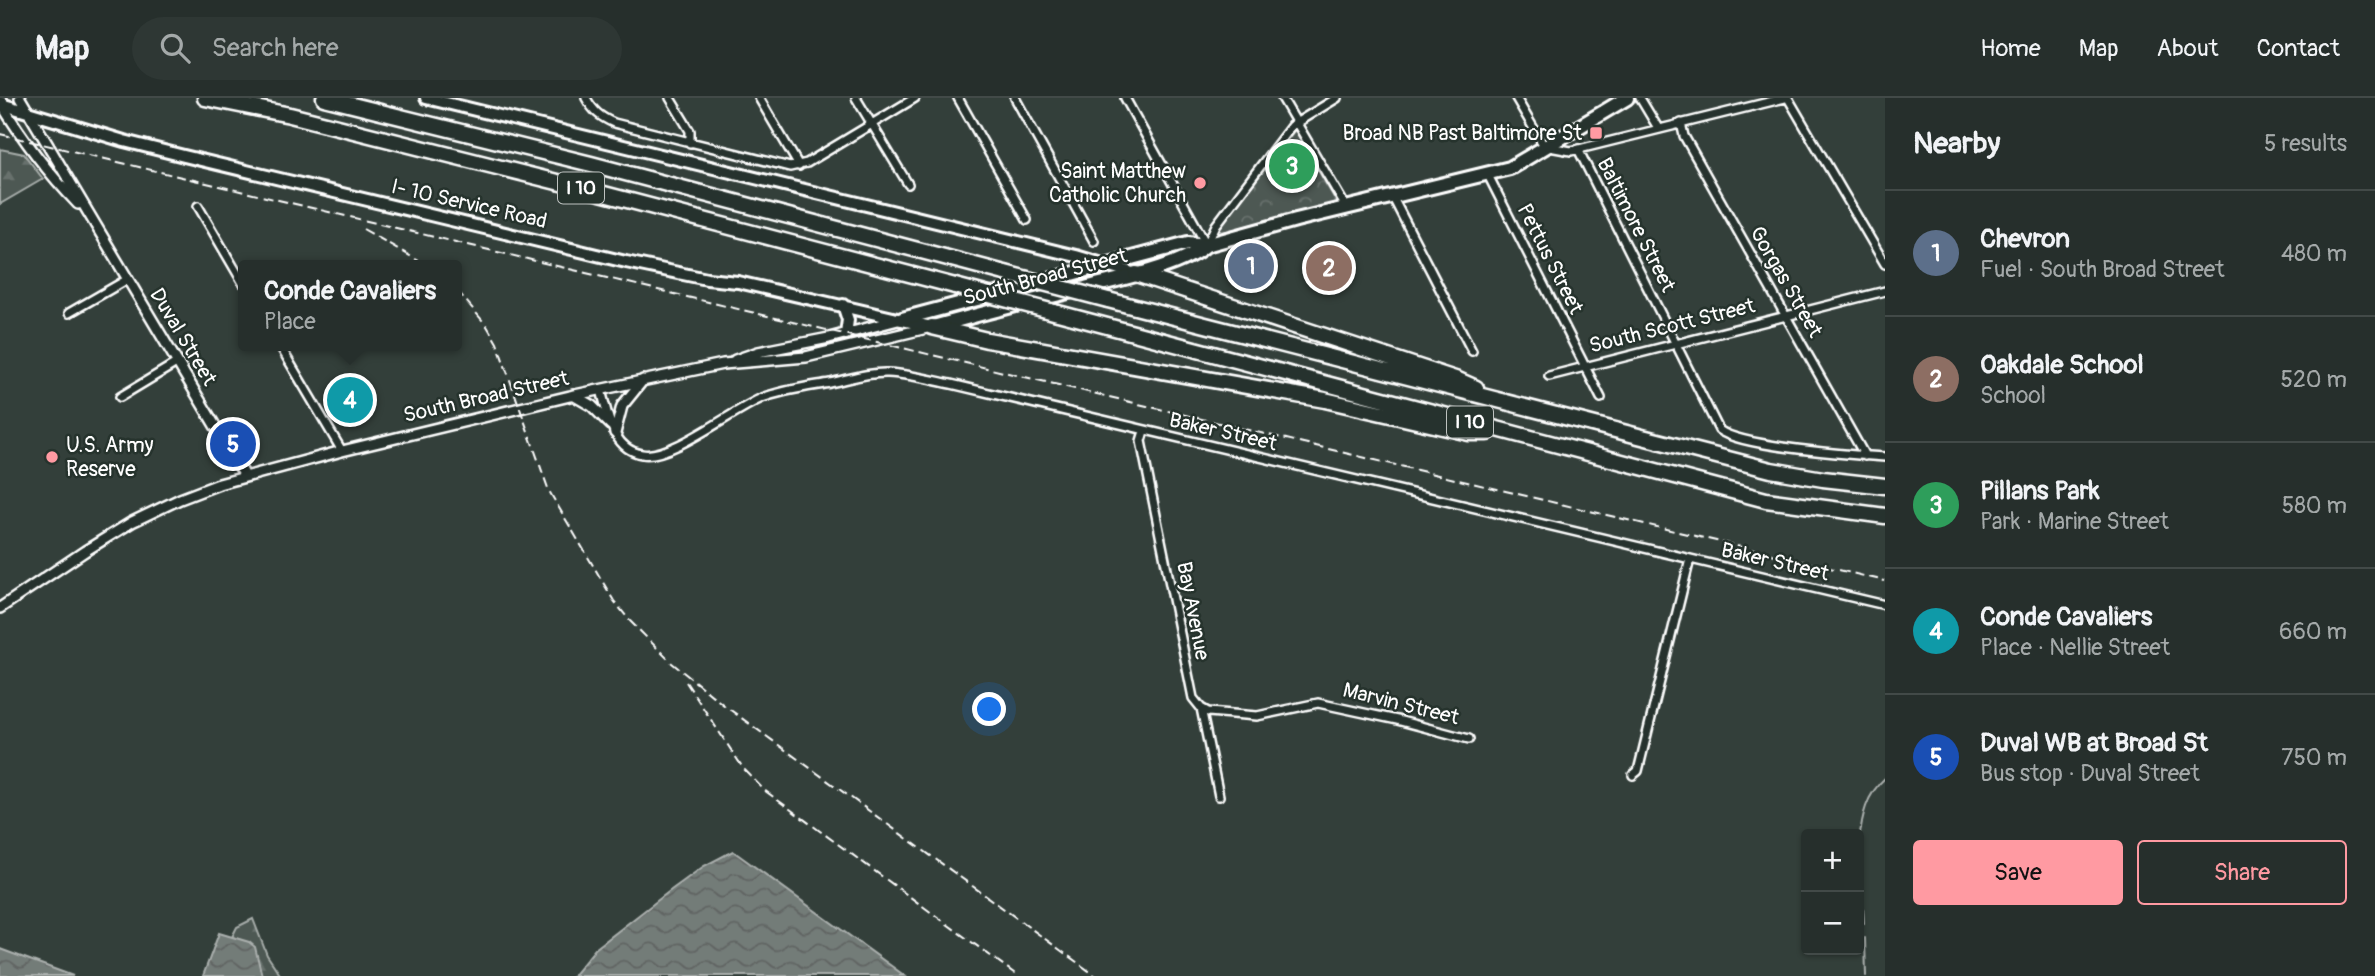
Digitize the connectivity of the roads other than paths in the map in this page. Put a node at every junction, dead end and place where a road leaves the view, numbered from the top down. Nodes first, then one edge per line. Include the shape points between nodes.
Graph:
1 (20, 98) edge
2 (205, 98) edge
3 (324, 98) edge
4 (426, 98) edge
5 (586, 98) edge
6 (670, 98) edge
7 (759, 98) edge
8 (856, 98) edge
9 (915, 98) edge
10 (958, 98) edge
11 (1016, 98) edge
12 (1282, 98) edge
13 (1337, 98) edge
14 (1517, 98) edge
15 (1627, 98) edge
16 (1640, 98) edge
17 (1786, 98) edge
18 (1127, 99) edge
19 (0, 103) edge
20 (29, 113) junction
21 (1296, 122) junction
22 (1681, 123) junction
23 (871, 124) junction
24 (1658, 128) junction
25 (690, 143) junction
26 (1544, 146) junction
27 (1578, 149) junction
28 (799, 166) junction
29 (1487, 173) junction
30 (908, 184) dead end
31 (1392, 196) junction
32 (198, 206) dead end
33 (1346, 207) junction
34 (89, 215) junction
35 (1027, 220) dead end
36 (1094, 240) dead end
37 (1206, 245) junction
38 (1885, 264) edge
39 (1108, 265) junction
40 (238, 274) edge
41 (1136, 274) junction
42 (128, 279) junction
43 (1885, 291) edge
44 (843, 305) junction
45 (69, 313) dead end
46 (1785, 316) junction
47 (902, 319) junction
48 (932, 327) junction
49 (846, 334) junction
50 (1676, 343) junction
51 (283, 351) edge
52 (1472, 351) dead end
53 (178, 362) junction
54 (723, 364) junction
55 (1584, 367) junction
56 (1549, 376) dead end
57 (643, 380) junction
58 (601, 390) junction
59 (573, 395) junction
60 (120, 397) dead end
61 (1601, 398) dead end
62 (1515, 405) junction
63 (613, 429) junction
64 (1144, 431) junction
65 (1507, 432) junction
66 (342, 451) junction
67 (1865, 456) junction
68 (1885, 457) edge
69 (246, 476) junction
70 (1885, 486) edge
71 (1885, 516) edge
72 (1690, 559) junction
73 (1885, 605) edge
74 (0, 608) edge
75 (1201, 708) junction
76 (1469, 739) dead end
77 (1633, 775) dead end
78 (1219, 796) dead end

1 - 20 street, Duval Street
2 - 65 highway, I 10, bridge via 585,189
3 - 62 highway, I 10, bridge
4 - 39 main road
5 - 25 street via 601,118
6 - 25 street via 690,131
7 - 28 street
8 - 23 street
9 - 23 street
10 - 35 street
11 - 36 street
12 - 21 street
13 - 21 street
14 - 26 street
15 - 26 main road, South Broad Street
16 - 24 street
17 - 22 street
17 - 38 street
18 - 37 street
19 - 20 main road, I- 10 Service Road
19 - 34 street, Duval Street via 53,178
20 - 34 street, Duval Street
20 - 44 main road, I- 10 Service Road via 173,153 626,261
21 - 33 street
21 - 37 street via 1216,225
22 - 24 street
22 - 46 street, Gorgas Street via 1684,136
23 - 28 street
23 - 30 street
24 - 27 street
25 - 28 street via 780,166
26 - 27 street
26 - 29 main road, South Broad Street via 1510,167
27 - 50 street, Baltimore Street
29 - 31 main road, South Broad Street
29 - 55 street, Pettus Street
31 - 33 main road, South Broad Street
31 - 52 street
32 - 40 street
33 - 37 main road, South Broad Street
34 - 42 street, Duval Street
37 - 39 main road, South Broad Street via 1188,243
37 - 41 main road, South Broad Street via 1181,260
39 - 41 main road
39 - 47 main road, South Broad Street
41 - 48 main road, South Broad Street
41 - 62 highway via 1458,380
42 - 45 street
42 - 53 street, Duval Street
43 - 46 street, South Scott Street
44 - 47 main road, I- 10 Service Road
44 - 49 main road
46 - 50 street, South Scott Street
46 - 67 street, Gorgas Street
47 - 48 main road, I- 10 Service Road
47 - 49 street, South Broad Street
48 - 54 street, South Broad Street via 806,358
48 - 65 highway via 1325,400 1469,433
49 - 54 street, South Broad Street
50 - 55 street, South Scott Street
50 - 67 street, Baltimore Street via 1724,434
51 - 66 street
53 - 60 street
53 - 69 street, Duval Street
54 - 57 street, South Broad Street
55 - 56 street, South Scott Street
55 - 61 street, Pettus Street
57 - 58 street, South Broad Street
57 - 63 street via 622,406
58 - 59 street, South Broad Street
58 - 63 street
59 - 63 street via 592,406
59 - 66 street, South Broad Street
62 - 70 highway, I 10 via 1771,470
63 - 64 street, Baker Street via 633,451 653,454 763,398 887,373
64 - 72 street, Baker Street
64 - 75 street, Bay Avenue via 1141,441 1190,685
65 - 71 highway, I 10 via 1766,500
66 - 69 street, South Broad Street
67 - 68 street
69 - 74 street, South Broad Street via 132,522
72 - 73 street, Baker Street
72 - 77 street via 1638,771
75 - 76 street, Marvin Street via 1257,716 1318,703
75 - 78 street, Bay Avenue

